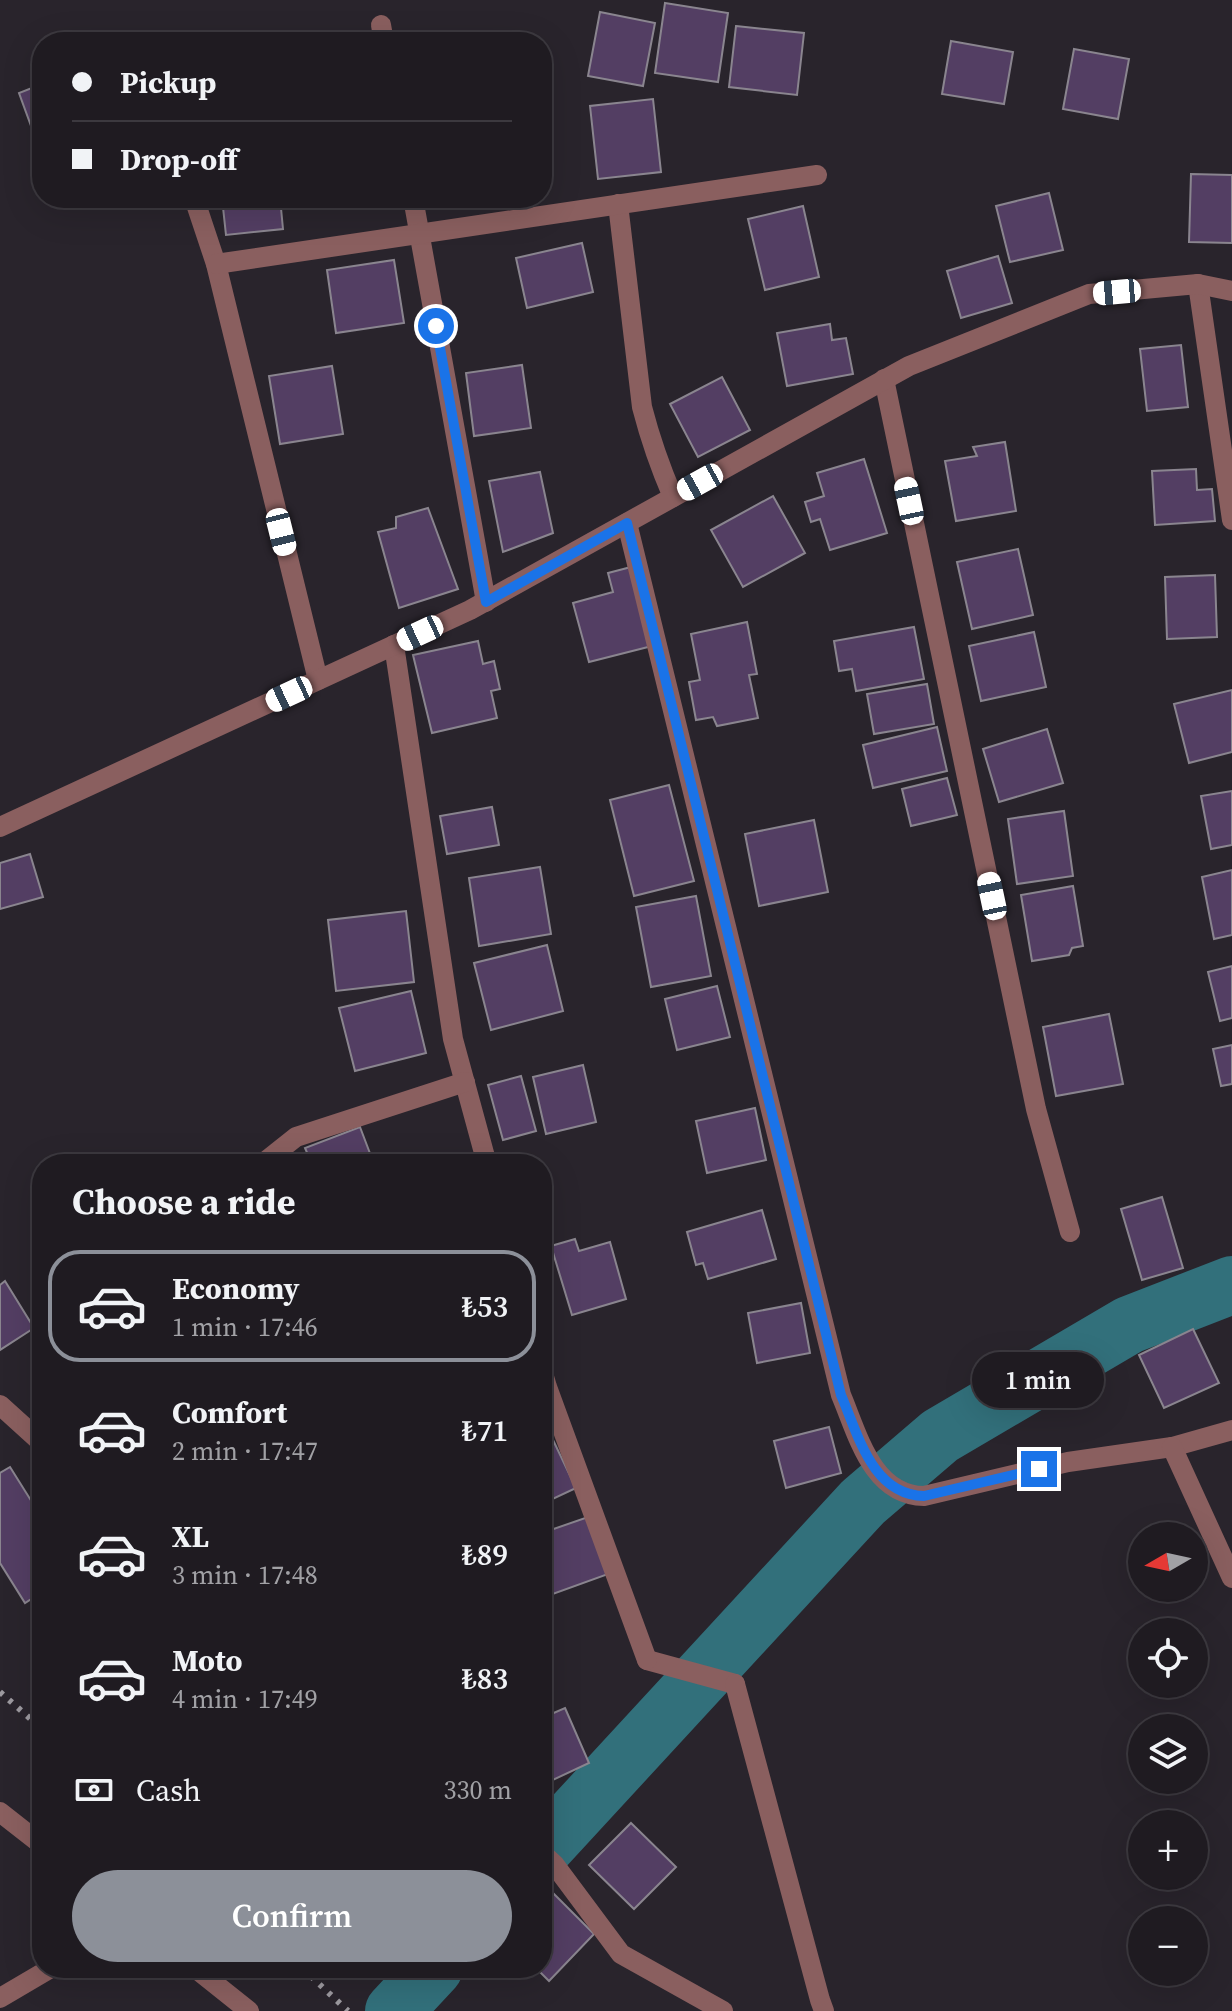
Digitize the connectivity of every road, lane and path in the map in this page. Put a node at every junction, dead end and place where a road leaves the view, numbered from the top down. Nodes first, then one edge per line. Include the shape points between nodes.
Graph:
1 (817, 175) dead end
2 (618, 204) junction
3 (197, 208) edge
4 (415, 208) edge
5 (419, 234) junction
6 (216, 264) junction
7 (1198, 284) junction
8 (1232, 291) edge
9 (884, 379) junction
10 (673, 497) junction
11 (1232, 520) edge
12 (627, 523) junction
13 (486, 602) junction
14 (394, 645) junction
15 (318, 680) junction
16 (0, 827) edge
17 (465, 1082) junction
18 (275, 1154) edge
19 (484, 1154) edge
20 (1070, 1232) dead end
21 (552, 1401) edge
22 (0, 1405) edge
23 (1232, 1430) edge
24 (32, 1434) edge
25 (1172, 1447) junction
26 (1232, 1578) edge
27 (0, 1812) edge
28 (32, 1837) edge
29 (552, 1863) edge
30 (34, 1978) edge
31 (208, 1978) edge
32 (0, 1998) edge
33 (249, 2011) edge
34 (723, 2011) edge
35 (824, 2011) edge

1 - 2 street
2 - 5 street
2 - 10 street via 642,407
3 - 6 street
4 - 5 street
5 - 6 street
5 - 13 street
6 - 15 street
7 - 8 street
7 - 9 street via 1089,294
7 - 11 street
9 - 10 street
9 - 20 street via 1036,1109
10 - 12 street
12 - 13 street
12 - 25 street via 841,1395 871,1464 892,1488 924,1496 1068,1462
13 - 14 street
14 - 15 street
14 - 17 street via 453,1039
15 - 16 street
17 - 18 street via 296,1137
17 - 19 street
21 - 35 street via 647,1660 735,1684
22 - 24 street
23 - 25 street
25 - 26 street
27 - 28 street
29 - 34 street via 621,1954
30 - 32 street
31 - 33 street

